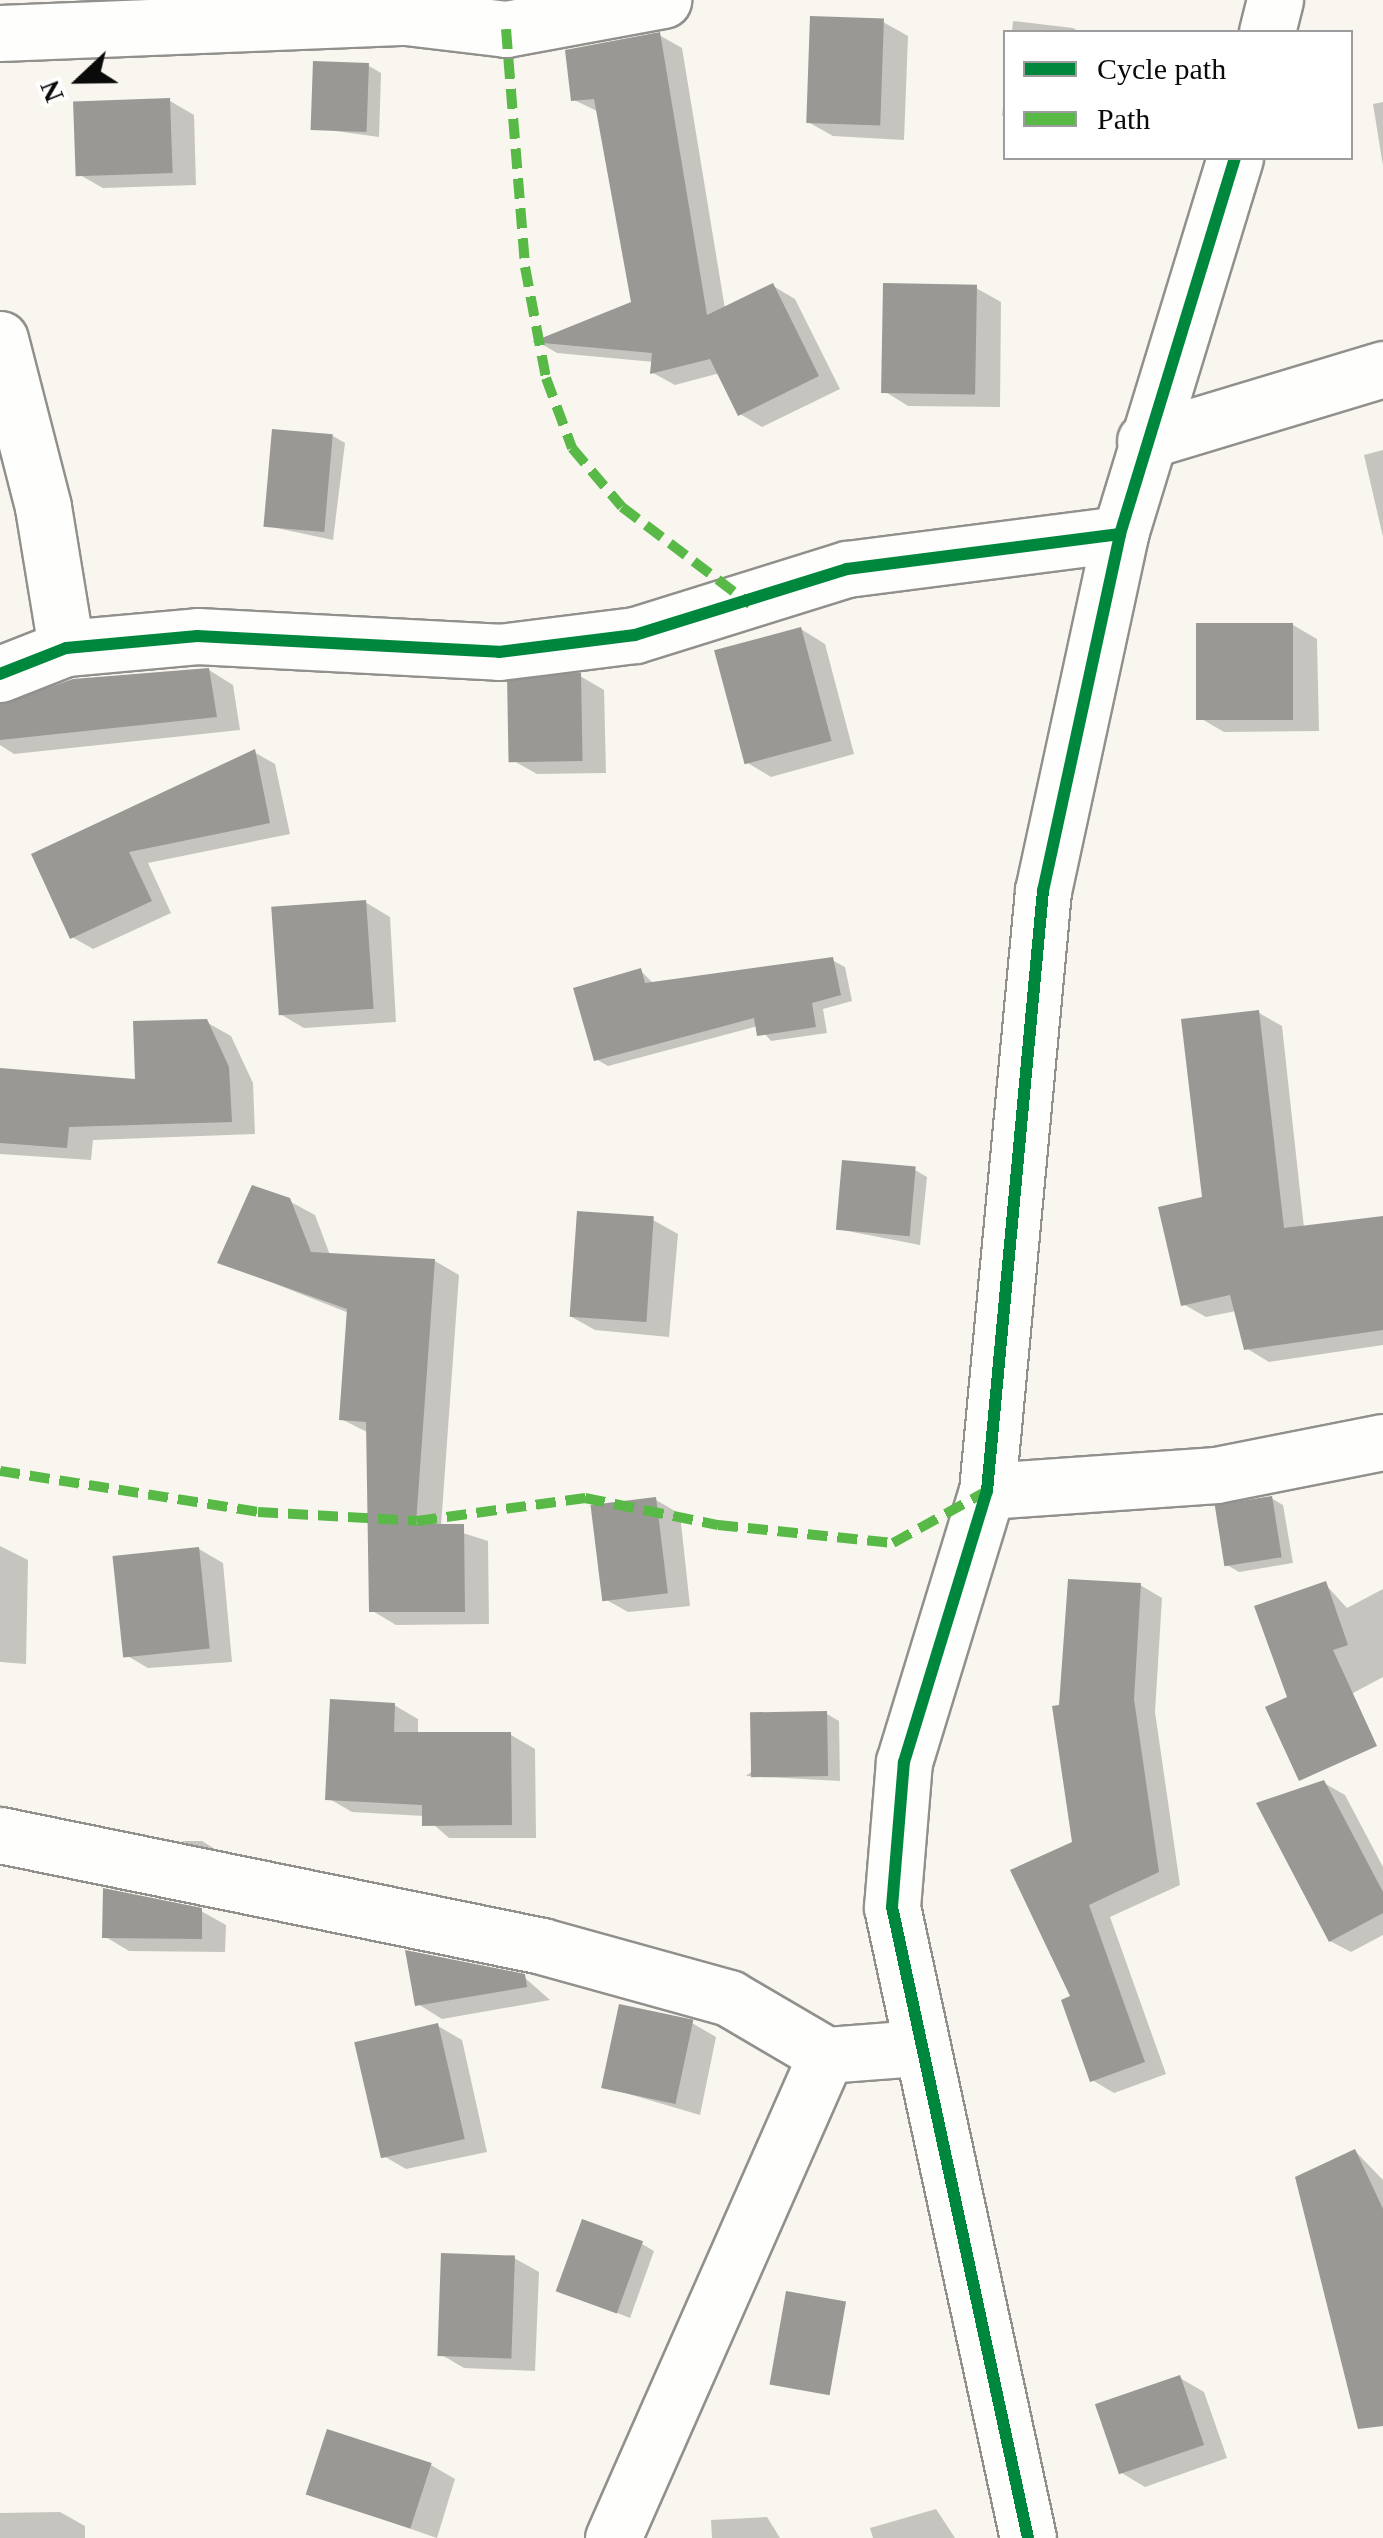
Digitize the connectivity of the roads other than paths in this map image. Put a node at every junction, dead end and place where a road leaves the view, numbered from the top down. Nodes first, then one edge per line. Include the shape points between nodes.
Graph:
1 (663, 0) edge
2 (1275, 0) edge
3 (1268, 30) edge
4 (0, 33) edge
5 (1235, 160) edge
6 (0, 339) edge
7 (1383, 368) edge
8 (1144, 441) junction
9 (1120, 534) junction
10 (66, 648) junction
11 (0, 674) edge
12 (1383, 1442) edge
13 (987, 1490) junction
14 (0, 1835) edge
15 (916, 2048) junction
16 (826, 2055) junction
17 (614, 2538) edge
18 (1028, 2538) edge

1 - 4 street via 506,29 406,17
2 - 3 street
5 - 8 street
6 - 10 street via 43,507
7 - 8 street
8 - 9 street
9 - 10 street via 847,569 635,635 498,652 197,636
9 - 13 street via 1043,891
10 - 11 street
12 - 13 street via 1216,1474
13 - 15 street via 904,1762 892,1907
14 - 16 street via 542,1946 728,1998
15 - 16 street
15 - 18 street
16 - 17 street

